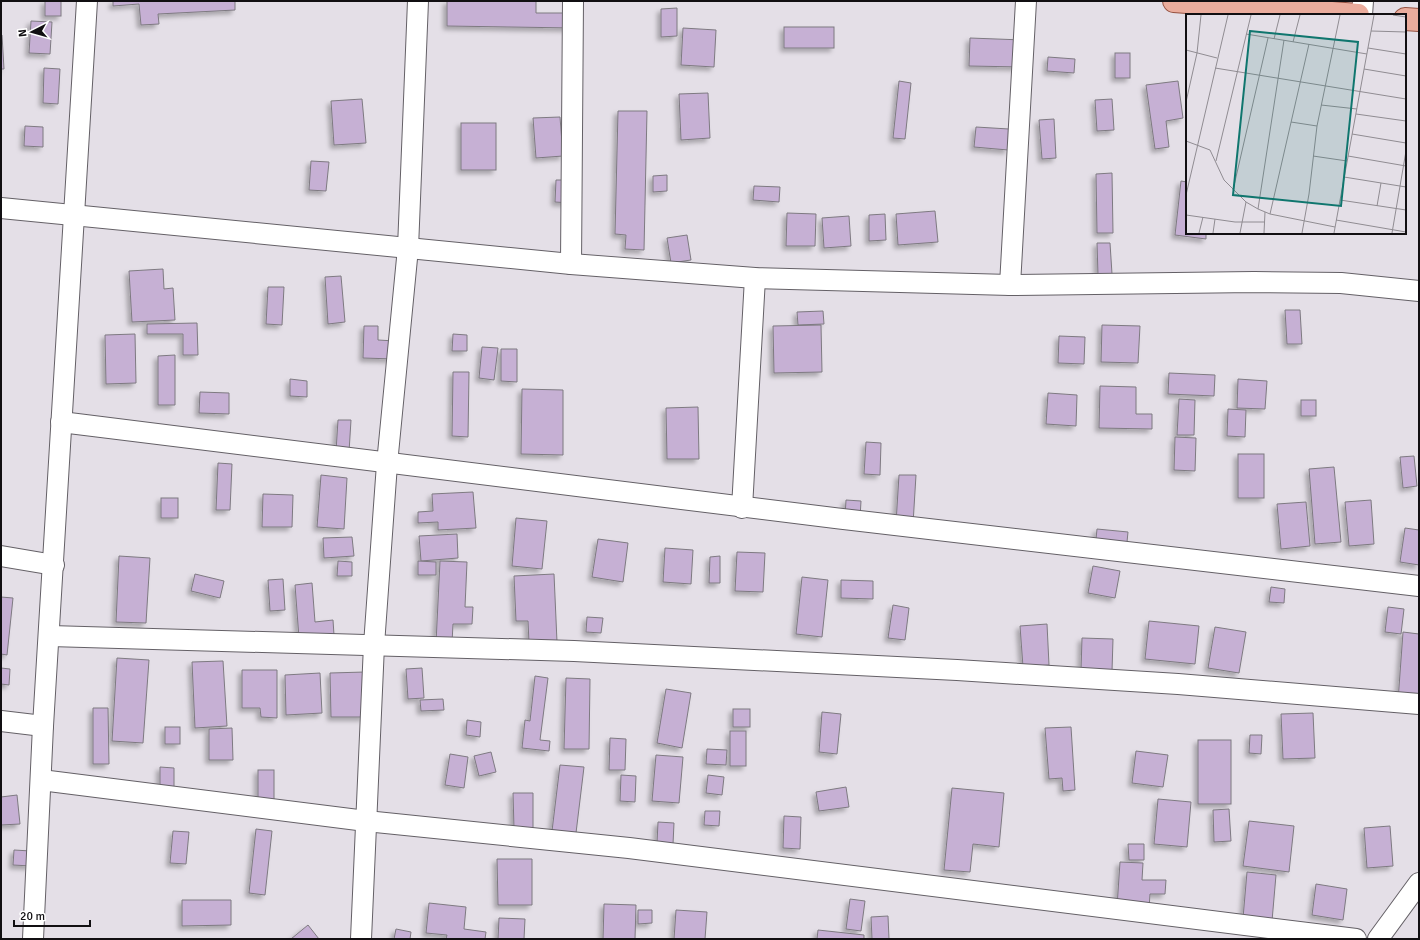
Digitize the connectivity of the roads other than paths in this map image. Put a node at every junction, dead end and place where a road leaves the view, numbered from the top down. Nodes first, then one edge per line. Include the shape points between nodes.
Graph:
1 (87, 1) edge
2 (418, 1) edge
3 (573, 1) edge
4 (1026, 1) edge
5 (1174, 1) edge
6 (1363, 1) edge
7 (1345, 14) edge
8 (1362, 14) edge
9 (1406, 19) edge
10 (1419, 20) edge
11 (1, 208) edge
12 (75, 216) junction
13 (408, 248) junction
14 (571, 264) junction
15 (755, 278) junction
16 (1010, 285) junction
17 (1419, 291) edge
18 (61, 422) junction
19 (387, 464) junction
20 (742, 508) junction
21 (1, 556) edge
22 (54, 565) junction
23 (1419, 586) edge
24 (50, 636) junction
25 (374, 645) junction
26 (1419, 704) edge
27 (1, 721) edge
28 (43, 726) junction
29 (41, 780) junction
30 (366, 821) junction
31 (1419, 883) edge
32 (33, 939) edge
33 (361, 939) edge
34 (1356, 939) edge
35 (1378, 939) edge

1 - 12 street
2 - 13 street
3 - 14 street
4 - 16 street
5 - 7 main road
6 - 8 street
9 - 10 main road
11 - 12 street
12 - 13 street
12 - 18 street
13 - 14 street
13 - 19 street
14 - 15 street
15 - 16 street
15 - 20 street
16 - 17 street via 1341,283
18 - 19 street
18 - 22 street
19 - 20 street
19 - 25 street
20 - 23 street
21 - 22 street
22 - 24 street
24 - 25 street
24 - 28 street
25 - 26 street via 582,651 957,670 1178,684
25 - 30 street
27 - 28 street
28 - 29 street
29 - 30 street
29 - 32 street
30 - 33 street
30 - 34 street via 629,848
31 - 35 street

